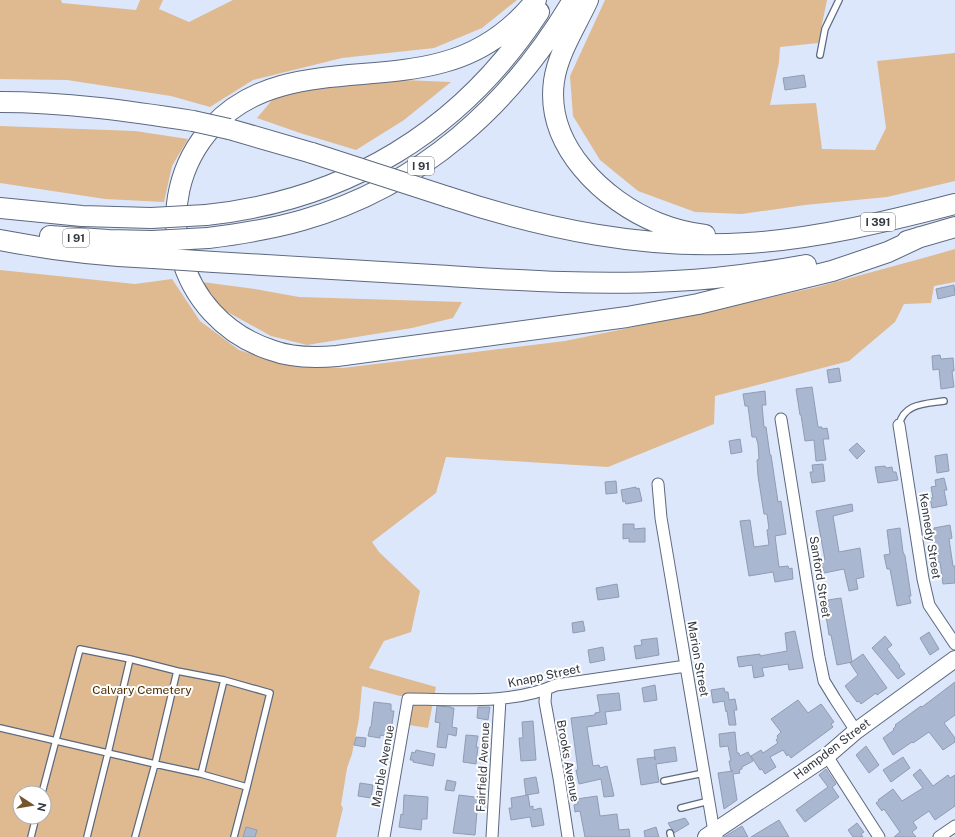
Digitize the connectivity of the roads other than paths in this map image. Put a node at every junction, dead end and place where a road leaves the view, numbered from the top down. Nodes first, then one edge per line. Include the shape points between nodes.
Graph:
1 (536, 0) edge
2 (546, 0) edge
3 (573, 0) edge
4 (588, 0) edge
5 (838, 0) edge
6 (820, 55) dead end
7 (0, 102) edge
8 (955, 196) edge
9 (955, 204) edge
10 (0, 208) edge
11 (903, 217) junction
12 (955, 227) edge
13 (0, 231) edge
14 (801, 237) junction
15 (920, 237) junction
16 (0, 240) edge
17 (153, 249) junction
18 (944, 401) dead end
19 (781, 419) dead end
20 (899, 425) joint
21 (658, 484) dead end
22 (955, 644) edge
23 (130, 659) junction
24 (955, 659) edge
25 (686, 666) junction
26 (177, 671) junction
27 (224, 680) junction
28 (546, 689) junction
29 (408, 699) joint
30 (500, 699) junction
31 (0, 728) edge
32 (856, 731) junction
33 (55, 740) junction
34 (108, 753) junction
35 (827, 756) junction
36 (155, 764) junction
37 (704, 773) junction
38 (201, 774) junction
39 (664, 781) dead end
40 (44, 785) edge
41 (247, 787) junction
42 (709, 801) junction
43 (681, 808) dead end
44 (34, 825) edge
45 (955, 826) edge
46 (713, 835) edge
47 (31, 837) edge
48 (87, 837) edge
49 (134, 837) edge
50 (234, 837) edge
51 (384, 837) edge
52 (492, 837) edge
53 (568, 837) edge
54 (879, 837) edge
55 (939, 837) edge

1 - 15 highway via 505,32 481,48 456,59 424,67 279,86 243,101 218,120 201,140 186,167 178,194 175,221 178,248 186,272 199,296 216,317 245,338 270,350 299,357 337,356 633,316 698,304 832,271 888,252
2 - 10 highway, I 91, bridge via 518,42 484,82 445,118 402,149 356,174 307,194 256,208 206,215 151,218 82,216
3 - 17 highway, I 91, bridge via 536,56 501,97 461,135 417,169 371,194 320,214 268,229
4 - 14 highway via 557,66 554,96 562,136 590,176 608,193 634,211 678,230 733,238
5 - 6 lane via 825,29
7 - 14 highway, bridge via 93,107 193,121 229,129 490,210 591,234 672,244 748,243
8 - 11 highway
9 - 11 highway, I 391
11 - 14 highway, I 391
12 - 15 highway
13 - 17 highway, I 91 via 90,239
15 - 17 highway, bridge via 851,255 780,269 710,279 646,283 532,281 214,262
16 - 17 highway via 107,256
18 - 20 lane via 907,410
19 - 32 street, Sanford Street via 824,681
20 - 22 street, Kennedy Street via 929,605
21 - 25 street, Marion Street via 661,518
23 - 26 lane
23 - 33 lane via 80,649
23 - 34 lane
24 - 32 main road, Hampden Street
25 - 28 street, Knapp Street via 556,685
25 - 37 street, Marion Street
26 - 27 lane
26 - 36 lane
27 - 38 lane
27 - 41 lane via 270,693
28 - 30 street, Knapp Street
28 - 53 street, Brooks Avenue via 545,702
29 - 30 street, Knapp Street
29 - 51 street, Marble Avenue
30 - 52 street, Fairfield Avenue
31 - 33 lane
32 - 35 main road, Hampden Street
33 - 34 lane
33 - 40 lane
34 - 36 lane
34 - 48 lane
35 - 46 main road, Hampden Street
35 - 54 street
36 - 38 lane
36 - 49 lane
37 - 39 lane
37 - 42 street, Marion Street
38 - 41 lane
41 - 50 lane
42 - 43 lane
42 - 46 street, Marion Street
44 - 47 lane
45 - 55 street

